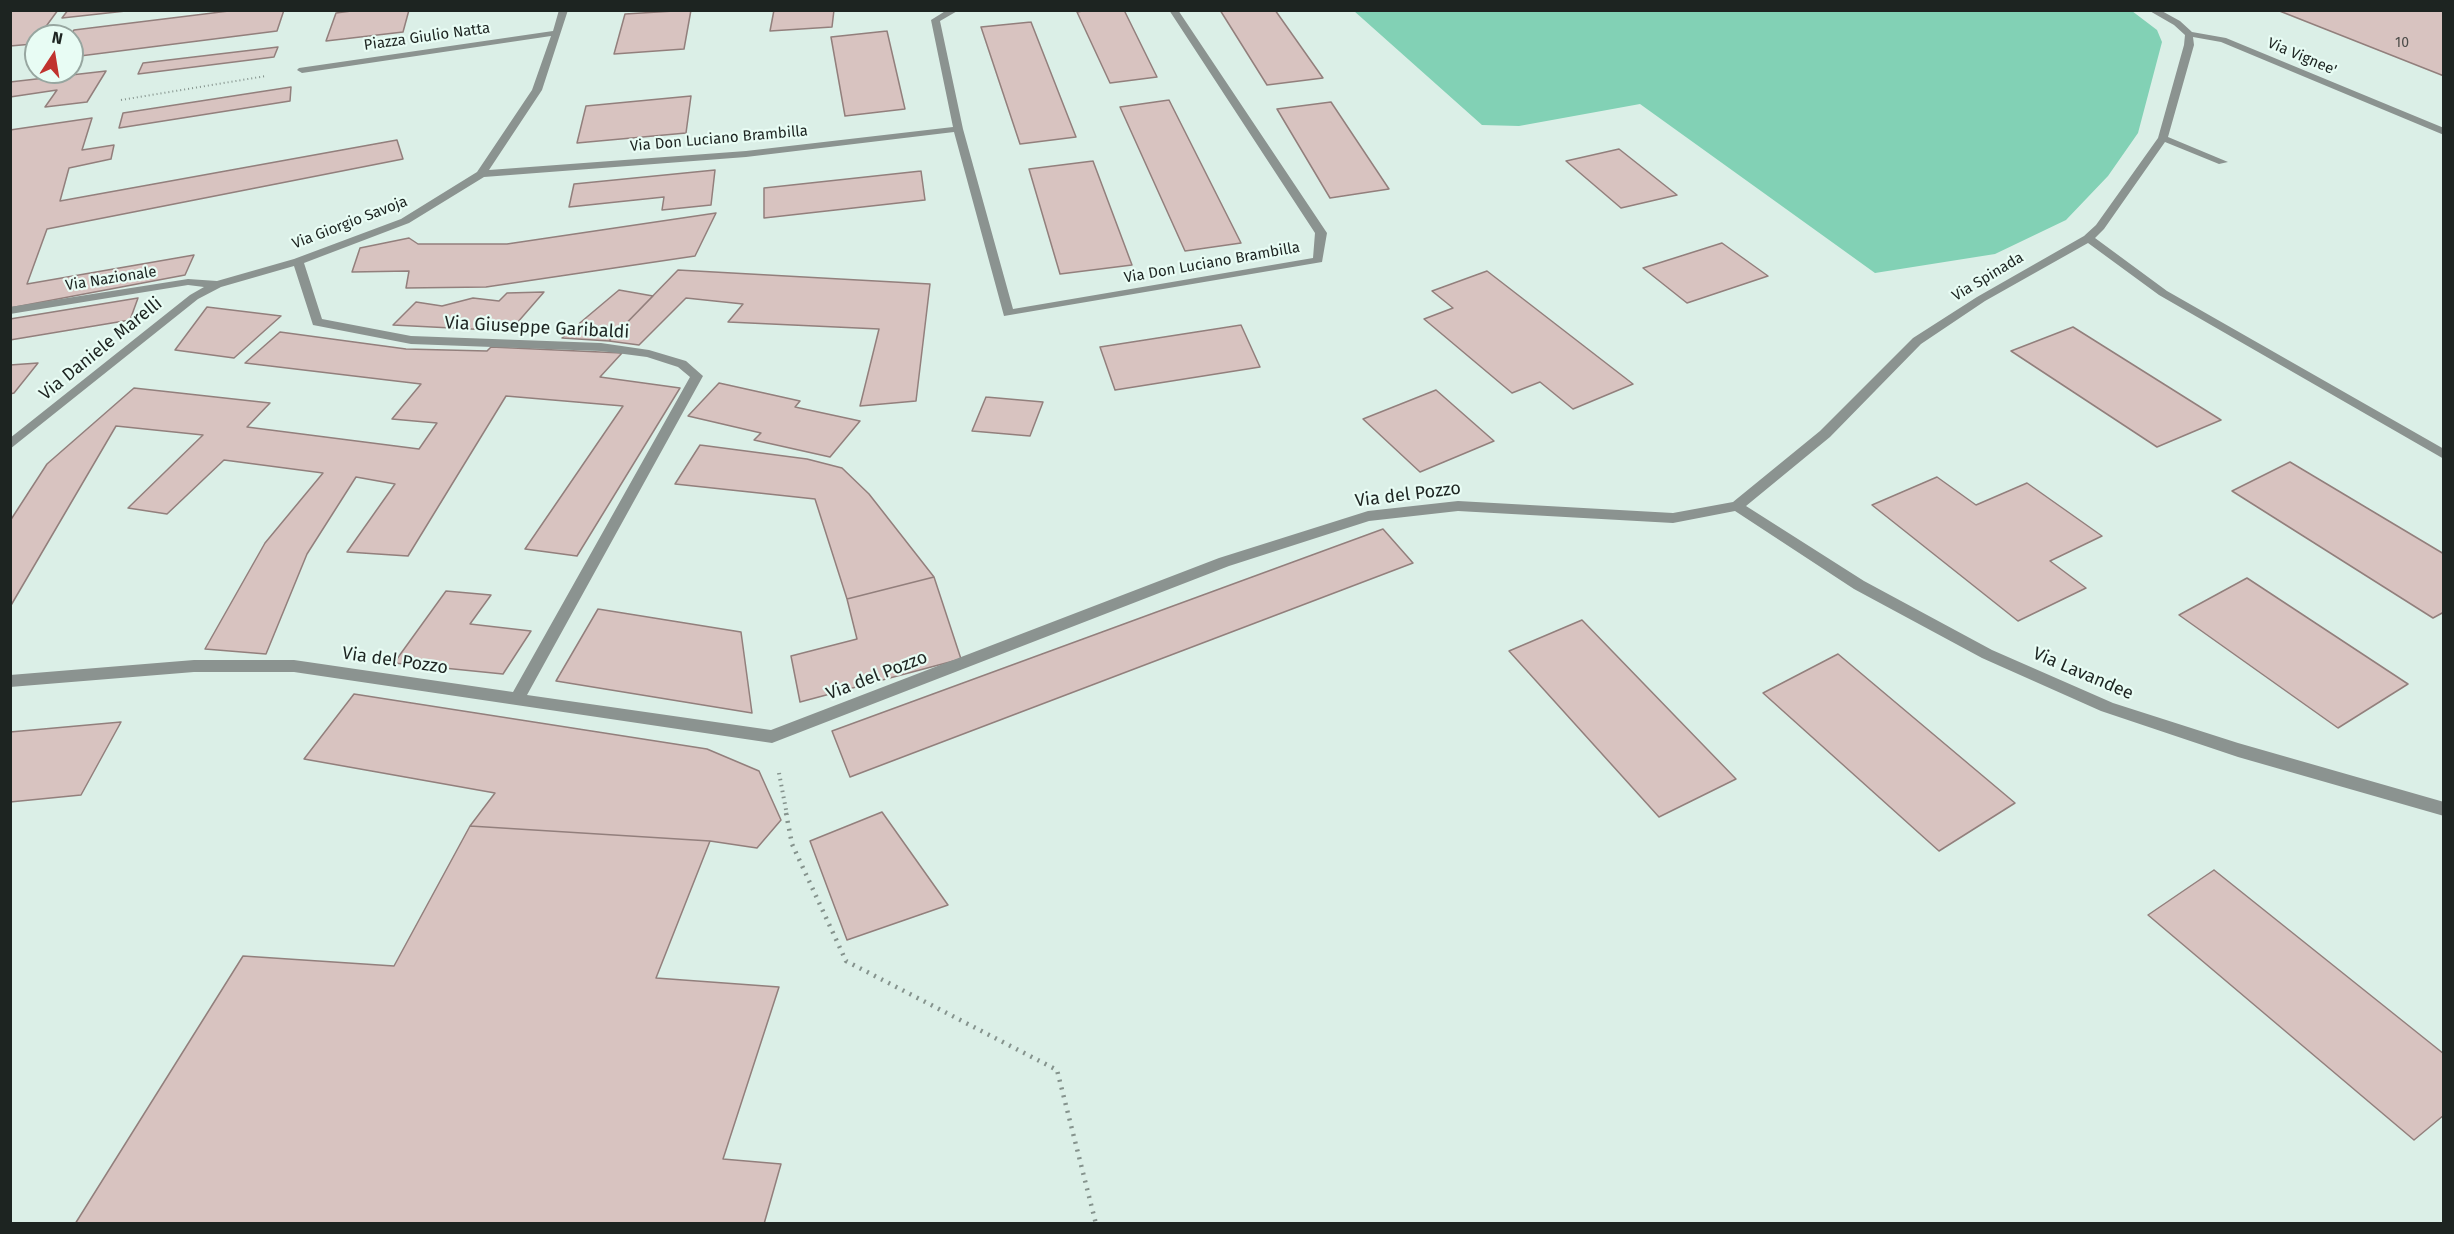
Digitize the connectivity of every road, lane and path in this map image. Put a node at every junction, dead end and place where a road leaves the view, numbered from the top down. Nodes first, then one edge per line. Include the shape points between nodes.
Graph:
1 (564, 10) edge
2 (955, 10) edge
3 (1173, 10) edge
4 (2152, 10) edge
5 (556, 33) junction
6 (2188, 34) junction
7 (302, 70) joint
8 (121, 100) dead end
9 (958, 129) junction
10 (2444, 132) edge
11 (2163, 138) junction
12 (2223, 162) dead end
13 (481, 174) junction
14 (2088, 238) junction
15 (298, 261) junction
16 (218, 285) junction
17 (10, 311) edge
18 (10, 445) edge
19 (2444, 455) edge
20 (1737, 506) junction
21 (10, 681) edge
22 (517, 699) junction
23 (772, 737) junction
24 (2444, 809) edge
25 (1096, 1224) edge

1 - 5 street, Via Giorgio Savoja
2 - 9 street, Via Don Luciano Brambilla via 935,20
3 - 9 street, Via Don Luciano Brambilla via 1321,233 1318,260 1008,313
4 - 6 street, Via Vignee'
5 - 7 street, Piazza Giulio Natta
5 - 13 street, Via Giorgio Savoja via 537,90
6 - 10 street, Via Vignee' via 2223,40
6 - 11 street, Via Spinada via 2189,45
7 - 8 path
9 - 13 street, Via Don Luciano Brambilla via 746,154
11 - 12 street
11 - 14 street, Via Spinada
13 - 15 street, Via Giorgio Savoja via 405,221
14 - 19 street via 2163,293
14 - 20 street, Via Spinada via 1917,341 1825,434
15 - 16 street, Via Giorgio Savoja
15 - 22 street, Via Giuseppe Garibaldi via 317,322 411,340 600,347 649,354 682,364 697,376
16 - 17 street, Via Nazionale via 188,282
16 - 18 street, Via Daniele Marelli via 194,297
20 - 23 street, Via del Pozzo via 1673,518 1458,506 1368,516 1224,562
20 - 24 street, Via Lavandee via 1868,591 1987,654 2107,707 2238,750
21 - 22 street, Via del Pozzo via 194,666 294,666
22 - 23 street, Via del Pozzo
23 - 25 path via 792,844 846,961 1057,1070

